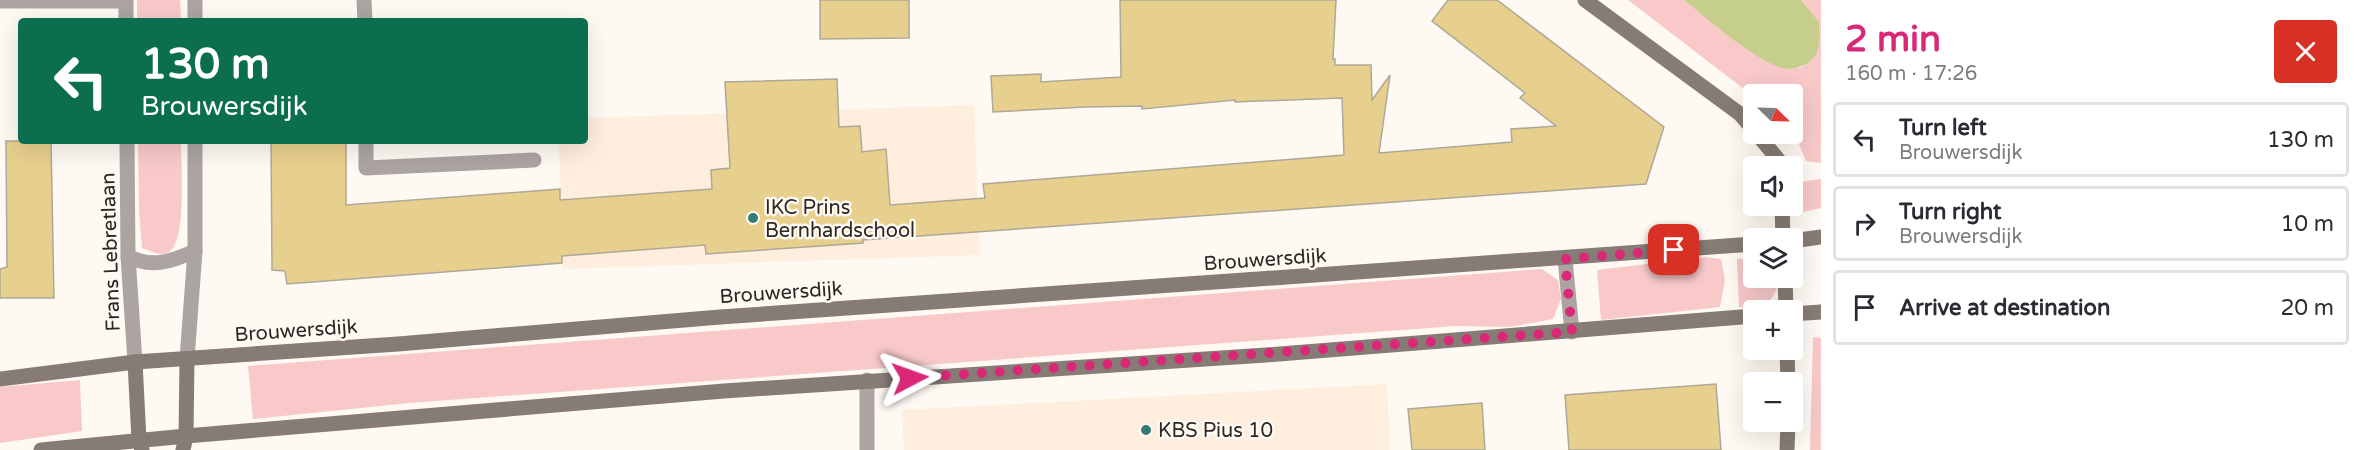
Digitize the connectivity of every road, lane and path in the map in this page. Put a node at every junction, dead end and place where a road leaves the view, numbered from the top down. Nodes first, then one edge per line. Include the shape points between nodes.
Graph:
1 (126, 0) edge
2 (195, 0) edge
3 (364, 0) edge
4 (1585, 0) edge
5 (0, 2) edge
6 (126, 18) edge
7 (195, 18) edge
8 (364, 18) edge
9 (1743, 117) edge
10 (127, 144) edge
11 (195, 144) edge
12 (366, 144) edge
13 (1765, 144) edge
14 (1775, 156) edge
15 (534, 160) dead end
16 (1821, 237) edge
17 (1803, 239) edge
18 (1743, 245) edge
19 (195, 251) junction
20 (128, 256) junction
21 (1565, 259) junction
22 (1821, 312) edge
23 (1803, 313) edge
24 (1743, 317) edge
25 (1572, 332) junction
26 (187, 358) junction
27 (135, 362) junction
28 (0, 379) edge
29 (867, 380) junction
30 (1788, 432) edge
31 (184, 443) edge
32 (140, 445) edge
33 (41, 450) edge
34 (867, 450) edge
35 (1787, 450) edge

1 - 5 street
1 - 6 street
2 - 7 street
3 - 8 street
4 - 9 street
10 - 20 street, Frans Lebretlaan
11 - 19 street
12 - 15 street via 366,168
13 - 14 street
16 - 17 street
18 - 21 street, Brouwersdijk
19 - 20 street via 170,262 139,262
19 - 26 street
20 - 27 street, Frans Lebretlaan
21 - 25 street
21 - 26 street, Brouwersdijk
22 - 23 street
24 - 25 street
25 - 29 street
26 - 27 street, Brouwersdijk
26 - 31 street
27 - 28 street, Brouwersdijk
27 - 32 street
29 - 31 street
29 - 34 street
30 - 35 street
31 - 32 street
32 - 33 street

